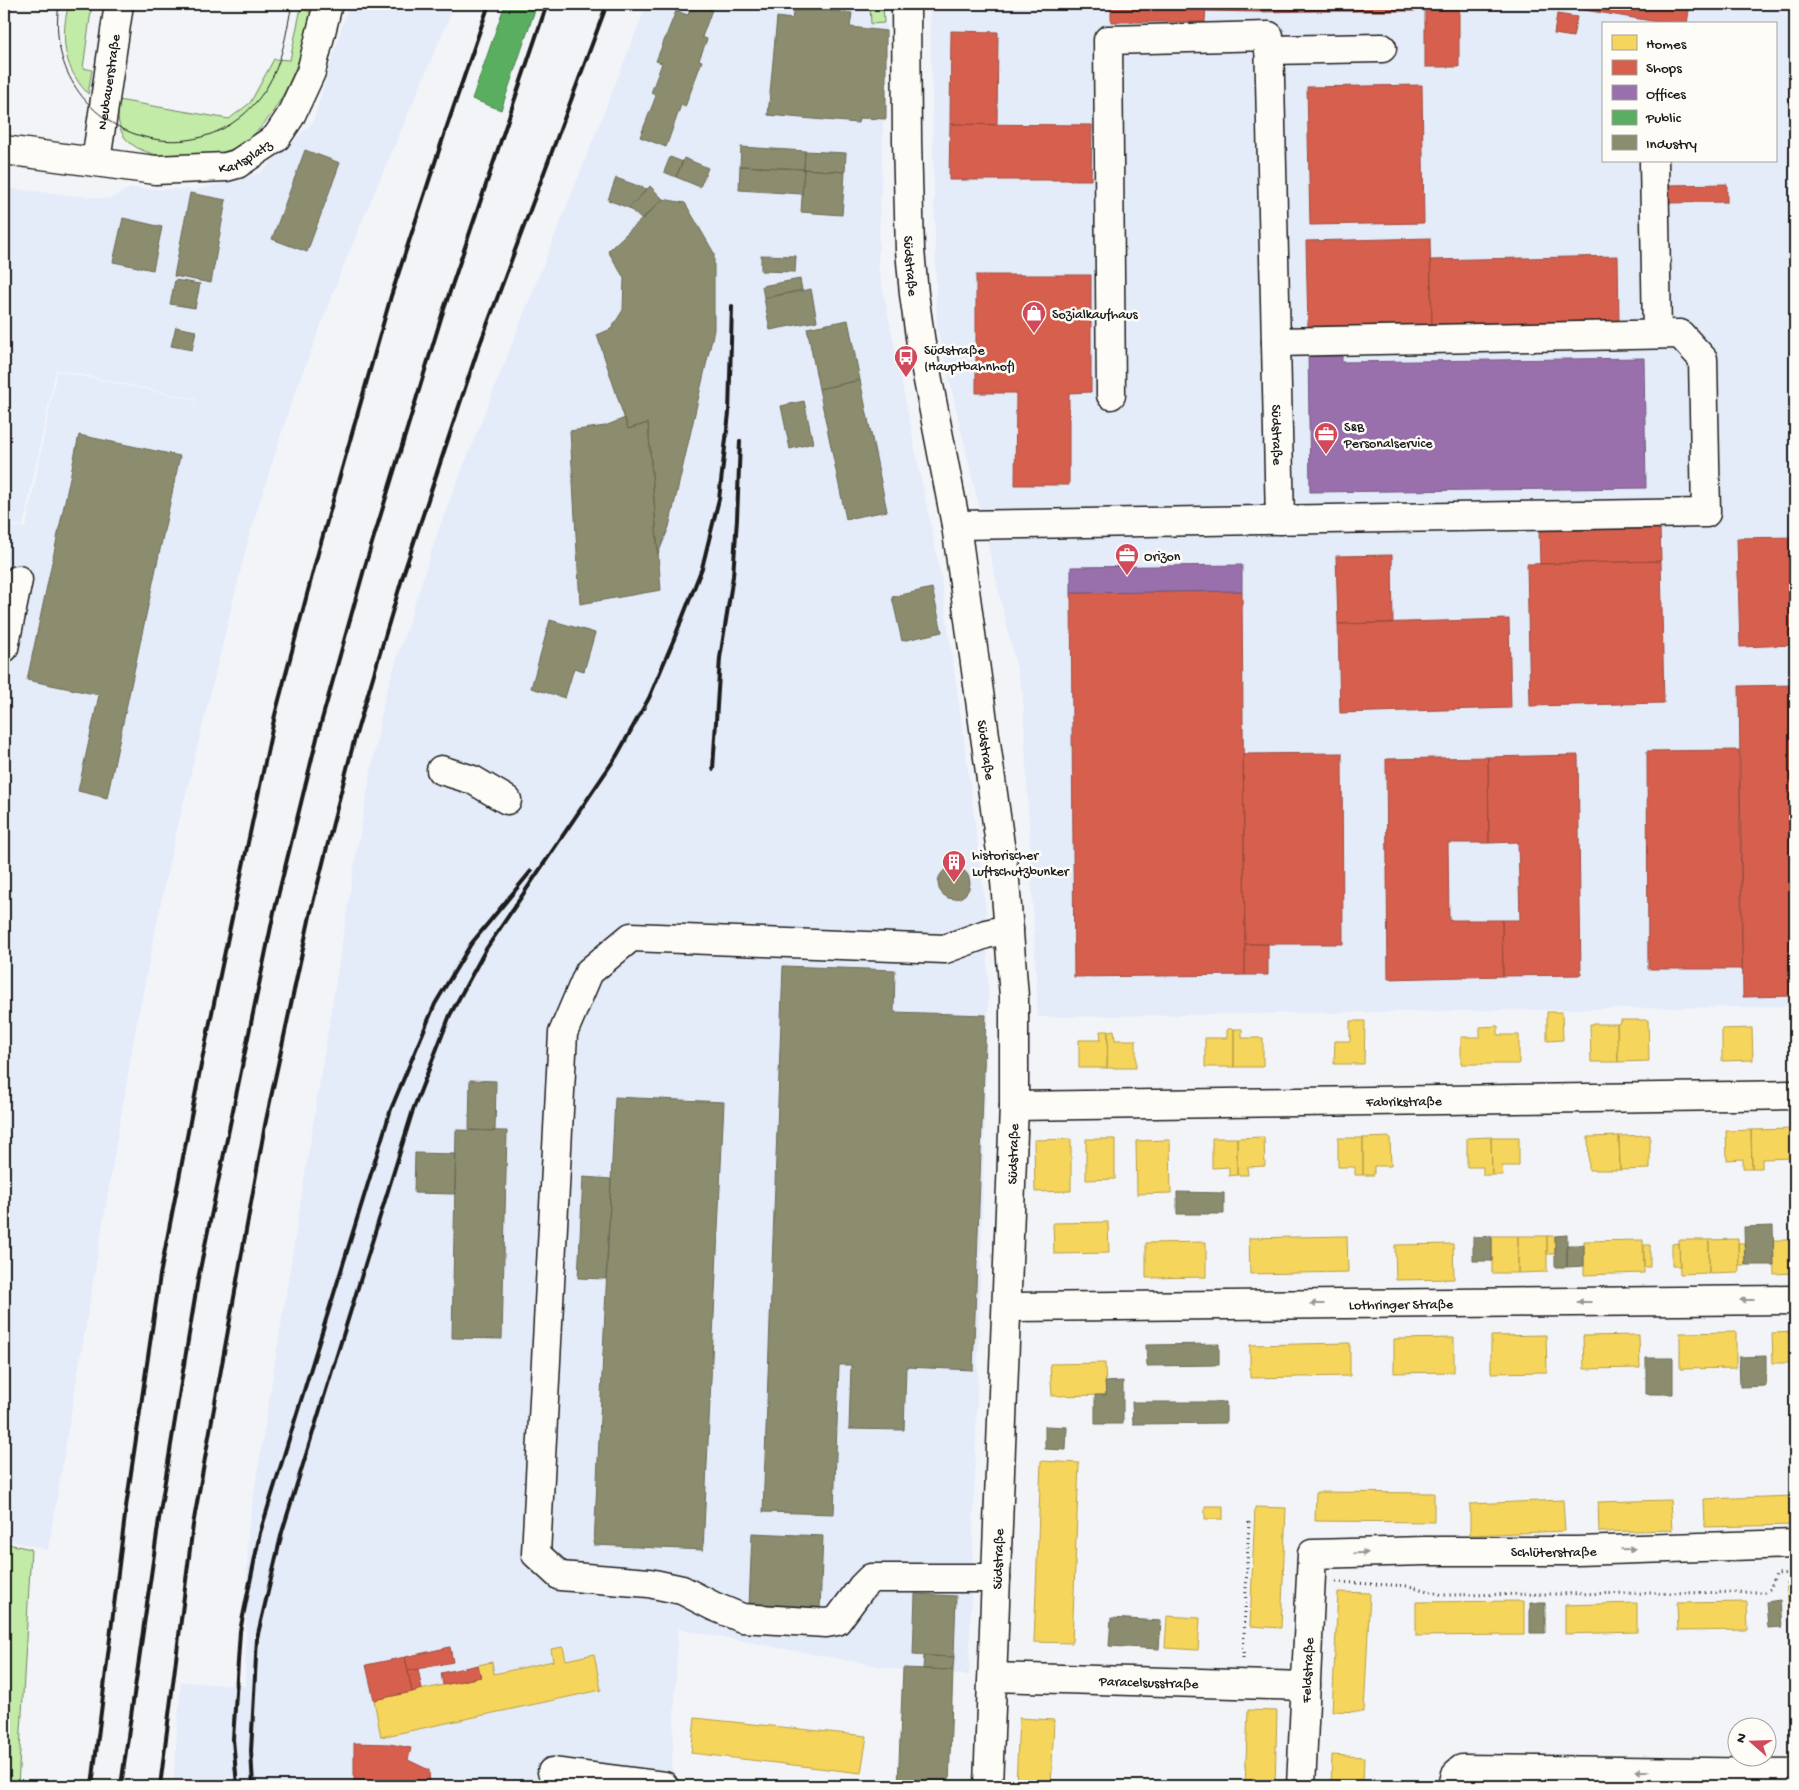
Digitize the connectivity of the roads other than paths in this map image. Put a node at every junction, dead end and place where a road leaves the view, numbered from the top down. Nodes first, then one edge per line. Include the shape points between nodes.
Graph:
1 (119, 4) edge
2 (328, 4) edge
3 (906, 4) edge
4 (1382, 48) dead end
5 (1269, 50) junction
6 (4, 150) edge
7 (96, 161) junction
8 (1654, 162) edge
9 (1657, 334) junction
10 (1276, 342) junction
11 (1111, 395) dead end
12 (1280, 520) junction
13 (956, 525) junction
14 (18, 580) dead end
15 (4, 648) edge
16 (442, 770) dead end
17 (507, 800) dead end
18 (1009, 929) junction
19 (1795, 1095) edge
20 (1014, 1106) junction
21 (1795, 1300) edge
22 (1007, 1307) junction
23 (1795, 1544) edge
24 (1312, 1554) joint
25 (996, 1578) junction
26 (993, 1677) junction
27 (1306, 1686) junction
28 (552, 1772) dead end
29 (1795, 1773) edge
30 (664, 1786) edge
31 (988, 1786) edge
32 (1301, 1786) edge
33 (1453, 1786) edge

1 - 7 street, Neubauerstraße
2 - 7 street, Karlsplatz via 311,72 290,117 276,138 226,167 155,170
3 - 13 street, Südstraße via 907,151 914,294
4 - 5 street
5 - 10 street, Südstraße
5 - 11 street via 1269,36 1108,40
6 - 7 street, Karlsplatz
8 - 9 street
9 - 10 street
9 - 12 street via 1680,334 1703,359 1706,513
10 - 12 street, Südstraße
12 - 13 street
13 - 18 street, Südstraße
14 - 15 street
16 - 17 street via 473,780
18 - 20 street, Südstraße via 1014,1002
18 - 25 street via 945,949 631,937 589,972 563,1033 536,1554 560,1576 649,1583 682,1590 742,1618 826,1623 837,1621 871,1578
19 - 20 street, Fabrikstraße
20 - 22 street, Südstraße
21 -> 22 street, Lothringer Straße
22 - 25 street, Südstraße
24 -> 23 street, Schlüterstraße
24 - 27 street, Feldstraße
25 - 26 street, Südstraße
26 - 27 street, Paracelsusstraße
26 - 31 street, Südstraße
27 - 32 street, Feldstraße
28 - 30 street
29 -> 33 street via 1462,1769 1456,1774

